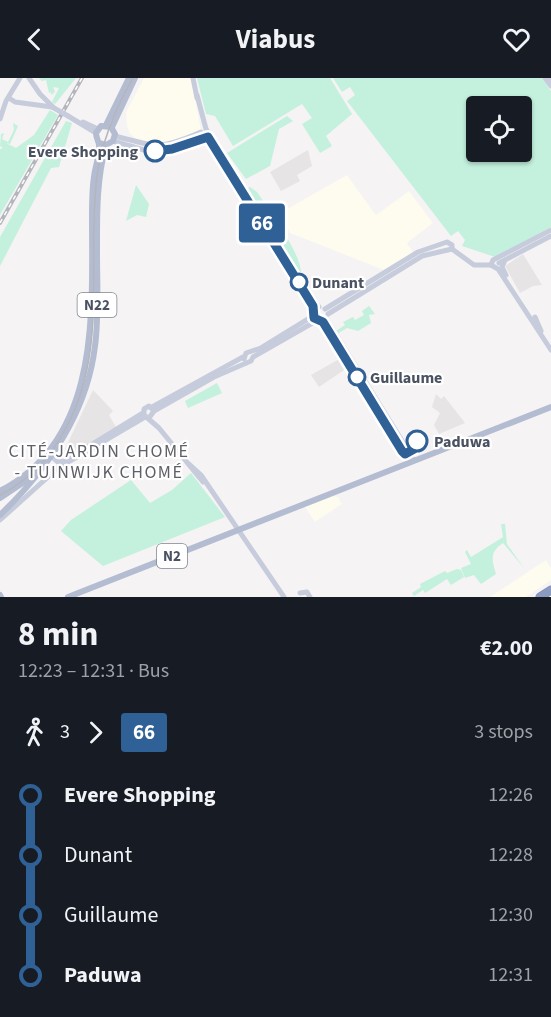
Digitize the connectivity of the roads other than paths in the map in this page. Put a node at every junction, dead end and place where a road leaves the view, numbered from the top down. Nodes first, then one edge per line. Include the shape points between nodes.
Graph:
1 (21, 78) edge
2 (29, 78) edge
3 (129, 78) edge
4 (135, 78) edge
5 (193, 78) edge
6 (545, 78) edge
7 (551, 86) edge
8 (40, 94) junction
9 (12, 98) junction
10 (33, 105) junction
11 (53, 107) junction
12 (1, 117) edge
13 (109, 126) junction
14 (97, 131) junction
15 (205, 133) junction
16 (114, 139) junction
17 (103, 144) junction
18 (551, 230) edge
19 (551, 236) edge
20 (506, 260) junction
21 (496, 264) junction
22 (509, 282) junction
23 (316, 314) junction
24 (326, 316) junction
25 (535, 317) dead end
26 (541, 331) junction
27 (551, 344) edge
28 (551, 350) edge
29 (551, 407) edge
30 (149, 414) junction
31 (49, 454) junction
32 (40, 459) junction
33 (411, 462) junction
34 (61, 464) junction
35 (0, 491) edge
36 (0, 498) edge
37 (3, 512) edge
38 (0, 519) edge
39 (237, 531) junction
40 (551, 590) edge
41 (300, 595) edge
42 (71, 597) edge
43 (284, 597) edge
44 (310, 597) edge
45 (540, 597) edge

1 - 9 street
2 - 8 street
3 - 13 main road
4 - 13 main road
5 - 15 street
6 - 7 street
8 - 10 street
8 - 11 street
9 - 10 street
9 - 12 street
10 - 11 street
11 - 14 street, bridge
13 - 14 main road
13 - 16 main road
14 - 17 main road
15 - 16 street via 147,148
15 - 23 street via 255,207 261,208 260,214
16 - 17 main road
17 - 31 main road, N22 via 92,196 92,320 88,355 83,380
18 - 21 street
19 - 20 street
20 - 21 street
20 - 22 street via 502,268
21 - 22 street
21 - 24 street via 474,265 447,248 422,256 368,286
21 - 28 street
22 - 26 street
23 - 24 street
23 - 24 street
23 - 30 street
24 - 33 street via 352,367
25 - 26 street
26 - 27 street
29 - 33 main road, N2
30 - 34 street
30 - 39 street via 208,487
31 - 32 main road, N22
31 - 34 street
31 - 37 main road, N22
32 - 35 main road, N22
32 - 36 main road, N22 via 24,483
33 - 39 main road, N2
34 - 37 street
37 - 38 street
39 - 42 main road, N2
39 - 43 street
40 - 45 highway
41 - 44 street via 308,592

